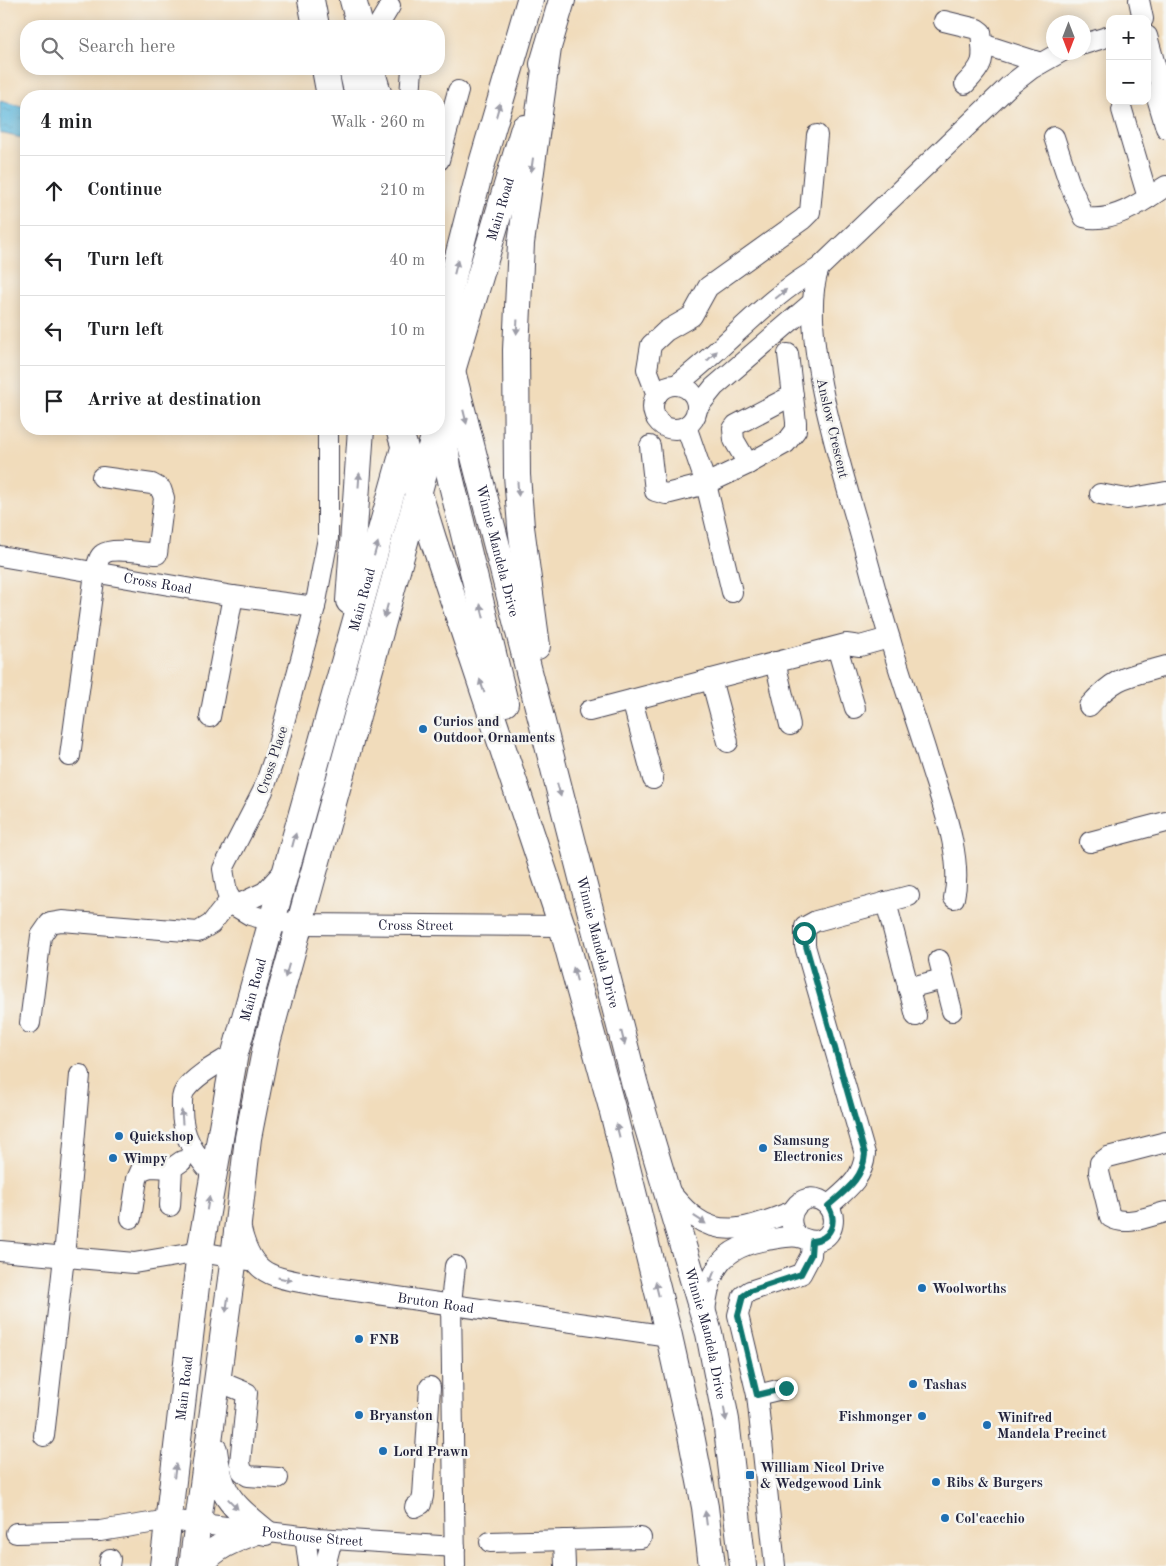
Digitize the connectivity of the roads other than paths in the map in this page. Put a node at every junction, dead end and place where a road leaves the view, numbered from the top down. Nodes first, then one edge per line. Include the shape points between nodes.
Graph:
1 (311, 0) edge
2 (340, 0) edge
3 (353, 0) edge
4 (530, 0) edge
5 (562, 0) edge
6 (1128, 0) edge
7 (1139, 0) edge
8 (390, 6) dead end
9 (1131, 15) edge
10 (1142, 15) edge
11 (315, 20) edge
12 (343, 20) edge
13 (358, 20) edge
14 (382, 20) edge
15 (944, 21) dead end
16 (1106, 37) edge
17 (1091, 42) edge
18 (982, 44) junction
19 (548, 48) junction
20 (1151, 51) edge
21 (1046, 60) edge
22 (1041, 63) junction
23 (326, 75) edge
24 (353, 75) edge
25 (373, 75) edge
26 (412, 75) edge
27 (1151, 78) edge
28 (965, 84) dead end
29 (329, 90) edge
30 (357, 90) edge
31 (377, 90) edge
32 (410, 90) edge
33 (458, 91) dead end
34 (1166, 106) edge
35 (1122, 110) dead end
36 (1166, 128) edge
37 (817, 135) dead end
38 (1054, 137) dead end
39 (445, 138) edge
40 (1166, 186) edge
41 (1148, 198) junction
42 (820, 268) junction
43 (813, 302) junction
44 (445, 303) edge
45 (762, 310) junction
46 (780, 330) junction
47 (445, 345) edge
48 (788, 354) dead end
49 (453, 370) junction
50 (676, 385) junction
51 (657, 395) junction
52 (793, 395) junction
53 (445, 399) edge
54 (697, 408) junction
55 (686, 426) junction
56 (328, 435) edge
57 (361, 435) edge
58 (408, 435) edge
59 (408, 435) edge
60 (435, 435) edge
61 (442, 435) edge
62 (650, 446) dead end
63 (748, 464) junction
64 (102, 477) dead end
65 (706, 484) junction
66 (1166, 492) edge
67 (418, 493) junction
68 (1100, 494) dead end
69 (156, 554) junction
70 (0, 556) edge
71 (95, 573) junction
72 (153, 582) junction
73 (732, 592) dead end
74 (233, 596) junction
75 (315, 607) junction
76 (888, 632) junction
77 (842, 646) junction
78 (775, 662) junction
79 (1166, 666) edge
80 (342, 668) junction
81 (711, 679) junction
82 (632, 700) junction
83 (1089, 706) dead end
84 (855, 708) dead end
85 (590, 711) dead end
86 (210, 717) dead end
87 (790, 725) dead end
88 (728, 742) dead end
89 (546, 743) junction
90 (70, 756) dead end
91 (653, 778) dead end
92 (1166, 822) edge
93 (529, 825) junction
94 (1090, 842) dead end
95 (286, 868) junction
96 (909, 896) dead end
97 (954, 898) dead end
98 (886, 902) junction
99 (233, 903) junction
100 (272, 921) junction
101 (300, 924) junction
102 (562, 926) junction
103 (908, 988) junction
104 (952, 1011) dead end
105 (916, 1016) dead end
106 (30, 1023) dead end
107 (235, 1053) junction
108 (80, 1075) dead end
109 (635, 1085) junction
110 (1166, 1142) edge
111 (194, 1153) junction
112 (172, 1168) junction
113 (212, 1174) junction
114 (664, 1187) junction
115 (170, 1206) dead end
116 (828, 1206) junction
117 (793, 1211) junction
118 (1166, 1212) edge
119 (131, 1218) dead end
120 (805, 1239) junction
121 (0, 1251) edge
122 (200, 1252) junction
123 (64, 1257) junction
124 (244, 1259) junction
125 (455, 1266) dead end
126 (451, 1303) junction
127 (705, 1318) junction
128 (669, 1336) junction
129 (217, 1378) junction
130 (430, 1387) dead end
131 (786, 1388) dead end
132 (757, 1395) junction
133 (210, 1425) junction
134 (44, 1436) dead end
135 (278, 1478) dead end
136 (415, 1507) dead end
137 (169, 1520) junction
138 (198, 1524) junction
139 (261, 1532) junction
140 (16, 1533) dead end
141 (305, 1536) junction
142 (641, 1538) dead end
143 (332, 1539) junction
144 (564, 1540) junction
145 (490, 1542) dead end
146 (455, 1556) edge
147 (163, 1566) edge
148 (192, 1566) edge
149 (200, 1566) edge
150 (310, 1566) edge
151 (325, 1566) edge
152 (565, 1566) edge
153 (712, 1566) edge
154 (743, 1566) edge
155 (775, 1566) edge

1 - 11 main road
2 - 12 main road
3 - 13 main road
44 -> 4 main road, Main Road
5 - 19 main road, Main Road
6 - 9 street
7 - 10 street
8 - 14 street
15 - 18 street via 977,29
16 - 17 street
18 - 22 street
18 - 28 street via 980,69
19 - 49 main road, Main Road
19 -> 89 main road via 521,243 516,369 520,527 538,651
20 - 34 street
21 - 22 street, Anslow Crescent
22 - 42 street, Anslow Crescent via 984,109
23 - 29 main road
24 - 30 main road
25 - 31 main road
26 - 32 street
27 - 36 street
33 - 39 street
35 - 41 street
37 - 51 street via 810,212 708,287 692,316 666,331 651,345 647,369
38 - 41 street via 1084,217 1097,220
40 - 41 street
42 - 43 street, Anslow Crescent via 813,284
45 -> 42 street via 800,279
43 - 46 street
43 - 76 street, Anslow Crescent via 824,398 842,474
45 - 46 street
50 -> 45 street
46 - 54 street via 714,387
47 - 49 main road, Winnie Mandela Drive
48 - 52 street
49 - 53 main road, Main Road
49 -> 89 main road, Winnie Mandela Drive
50 - 51 street via 668,386
50 - 54 street via 689,390
51 - 55 street via 654,408 659,421 671,428
52 - 63 street via 796,422 793,436
52 - 63 street via 733,429 734,440
54 - 55 street via 692,422
55 - 65 street
56 - 75 street, Cross Place via 328,538
80 -> 57 main road
58 - 67 main road
80 -> 59 main road, Main Road
60 - 67 main road, Main Road
93 -> 61 main road via 522,767
62 - 65 street via 655,491 666,494
63 - 65 street
64 - 69 street via 152,484 161,489 164,498
65 - 73 street
66 - 68 street via 1126,499
93 -> 67 main road
67 -> 101 main road, Main Road
69 - 71 street via 112,551 103,554
69 - 72 street
70 - 71 street, Cross Road
71 - 72 street, Cross Road
71 - 90 street
72 - 74 street, Cross Road
74 - 75 street, Cross Road
74 - 86 street
75 - 99 street, Cross Place via 275,756 259,800 223,869
76 - 77 street via 854,634
76 - 97 street, Anslow Crescent via 947,820 956,876
77 - 78 street
77 - 84 street
78 - 81 street
78 - 87 street
79 - 83 street via 1117,679
95 -> 80 main road, Main Road
81 - 82 street
81 - 88 street
82 - 85 street
82 - 91 street
89 -> 109 main road, Winnie Mandela Drive
92 - 94 street
93 - 102 main road
95 - 99 street via 265,892
95 - 100 main road, Main Road
96 - 98 street
98 - 103 street
98 - 116 street via 816,921 806,927 804,933 865,1154 858,1179
99 - 100 street via 250,914
99 - 106 street via 198,932 50,923 41,936
100 - 101 street, Cross Street
100 - 107 main road, Main Road
101 - 102 street, Cross Street
101 -> 124 main road, Main Road via 266,1046 248,1138 238,1218
128 -> 102 main road
103 - 104 street via 941,969
103 - 105 street
111 -> 107 street via 183,1126 183,1093 206,1070
107 - 113 main road, Main Road
108 - 123 street
109 - 114 main road, Winnie Mandela Drive
109 - 128 main road via 630,1104 685,1315 683,1326
110 - 118 street via 1108,1157 1100,1163 1099,1172 1110,1217 1118,1222
111 - 112 street
111 - 113 street
112 - 115 street
112 - 119 street via 141,1170
122 -> 113 main road, Main Road
114 -> 117 street via 694,1217 720,1229 764,1222
114 - 127 main road, Winnie Mandela Drive
116 - 117 street via 809,1199 796,1205
116 - 120 street via 833,1219 830,1232 819,1240
117 - 120 street via 791,1225
120 -> 127 street via 762,1241 730,1253 713,1274
120 - 132 street via 811,1255 801,1274 750,1291 740,1302 738,1315
121 - 123 street
122 - 123 street via 134,1263
122 - 124 street
137 -> 122 main road, Main Road
123 - 134 street
124 -> 126 street, Bruton Road via 269,1276
124 -> 129 main road, Main Road
125 - 126 street
126 - 128 street, Bruton Road
126 - 146 street
127 -> 154 main road, Winnie Mandela Drive via 726,1420
153 -> 128 main road via 700,1480
129 - 133 main road, Main Road
129 - 135 street via 247,1393 240,1462 242,1471 248,1476
130 - 136 street via 424,1496 421,1504
131 - 132 street
132 - 155 street
133 - 138 main road, Main Road
133 -> 139 main road via 218,1478 228,1500
137 - 138 street, Posthouse Street
137 - 140 street, Posthouse Street via 100,1531
137 - 147 main road, Main Road
138 - 139 street, Posthouse Street
138 - 148 main road, Main Road
139 - 141 street, Posthouse Street
139 - 149 main road via 227,1542 206,1557
141 - 143 street, Posthouse Street
141 - 150 street
142 - 144 street
143 - 146 street, Posthouse Street
143 - 151 street
144 - 145 street
144 - 152 street

